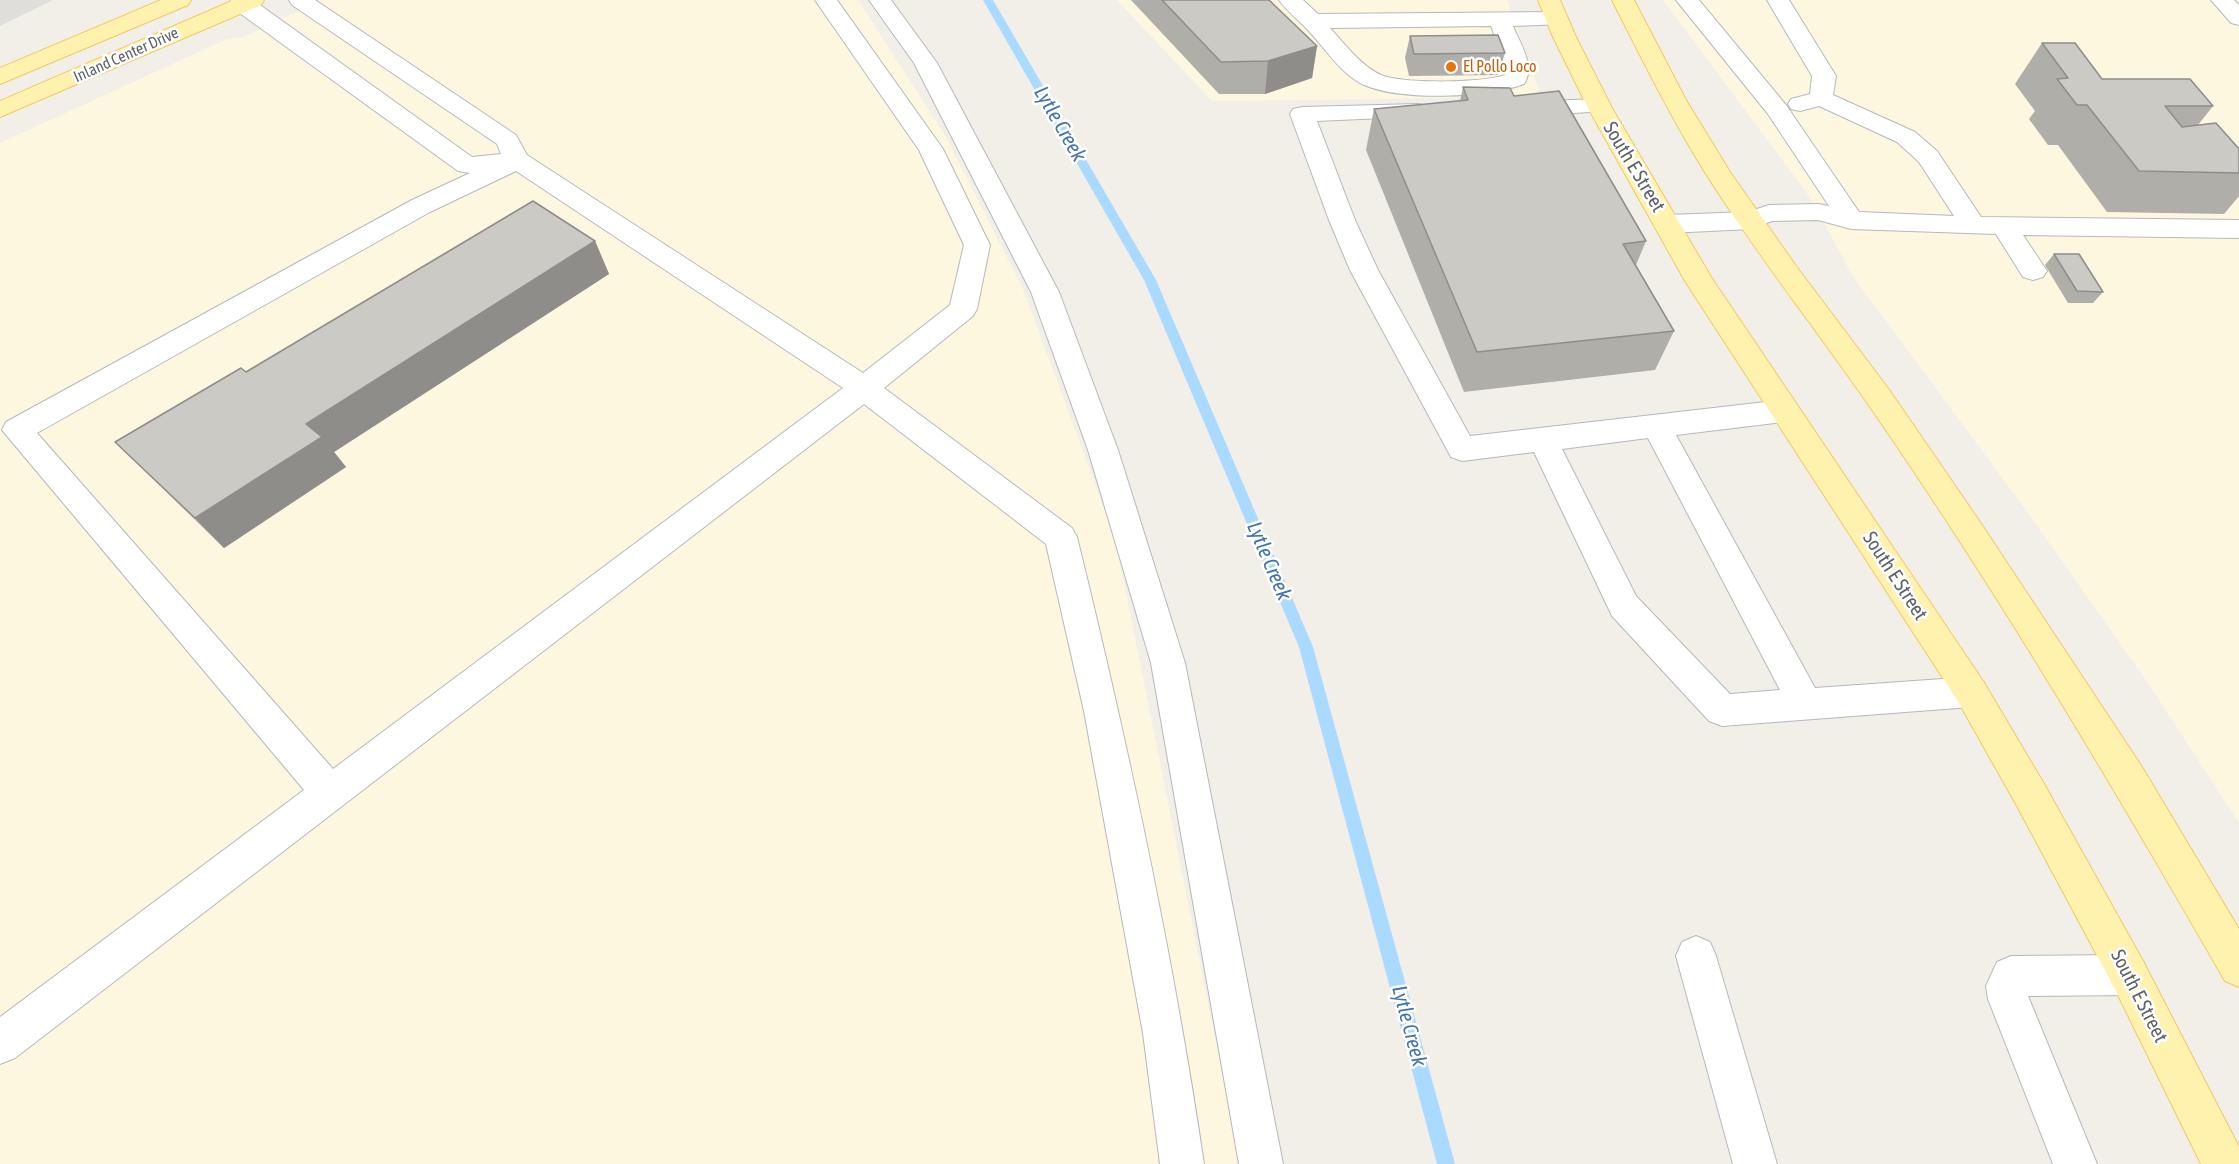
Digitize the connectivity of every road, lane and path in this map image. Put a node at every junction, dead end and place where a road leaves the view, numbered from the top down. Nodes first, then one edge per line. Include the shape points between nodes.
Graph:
1 (180, 0) edge
2 (300, 0) edge
3 (826, 0) edge
4 (880, 0) edge
5 (1290, 0) edge
6 (1623, 0) edge
7 (1687, 0) edge
8 (1778, 0) edge
9 (2222, 0) edge
10 (246, 1) edge
11 (1552, 10) edge
12 (1468, 11) edge
13 (2239, 18) edge
14 (1312, 21) junction
15 (1500, 21) junction
16 (0, 77) edge
17 (1821, 98) junction
18 (1597, 106) junction
19 (0, 110) edge
20 (1778, 110) junction
21 (517, 160) junction
22 (1751, 220) junction
23 (1851, 220) junction
24 (1668, 224) junction
25 (1972, 225) junction
26 (2004, 226) junction
27 (2239, 229) edge
28 (2033, 272) dead end
29 (864, 388) junction
30 (1783, 411) junction
31 (1658, 427) junction
32 (6, 428) edge
33 (1543, 440) junction
34 (1971, 692) junction
35 (1805, 704) junction
36 (331, 794) junction
37 (1696, 956) dead end
38 (2239, 967) edge
39 (2129, 975) junction
40 (0, 1043) edge
41 (1182, 1164) edge
42 (1261, 1164) edge
43 (1755, 1164) edge
44 (2075, 1164) edge
45 (2224, 1164) edge

1 - 16 main road, Inland Center Drive
2 - 21 lane via 507,140
3 - 29 lane via 931,149 977,244 963,309
4 - 42 lane via 925,63 1045,292 1103,450 1168,663
5 - 14 lane
6 - 22 main road via 1674,100
7 - 20 lane
8 - 17 lane via 1824,76
9 - 13 lane
10 - 19 main road, Inland Center Drive
10 - 21 lane via 467,165
11 - 15 lane
11 - 18 main road, South E Street
12 - 14 lane
12 - 15 lane
14 - 15 lane via 1354,67 1373,80 1389,86 1459,87 1507,85 1516,80 1516,64
17 - 20 lane
17 - 25 lane via 1906,137 1928,157
18 - 24 main road, South E Street
18 - 33 lane via 1302,114 1364,270 1462,449
20 - 23 lane
21 - 29 lane
21 - 32 lane via 421,206
22 - 23 lane via 1811,235 1833,231
22 - 24 lane
22 - 38 main road via 1969,531 2129,779
23 - 25 lane
24 - 30 main road, South E Street via 1699,281
25 - 26 lane
26 - 27 lane
26 - 28 lane
29 - 36 lane
29 - 41 lane via 1061,537 1102,711 1164,1033
30 - 31 lane
30 - 34 main road, South E Street
31 - 33 lane
31 - 35 lane
32 - 36 lane
33 - 35 lane via 1624,606 1722,710
34 - 35 lane
34 - 39 main road, South E Street
36 - 40 lane
37 - 43 lane
39 - 44 lane via 2011,976 2006,986
39 - 45 main road, South E Street

